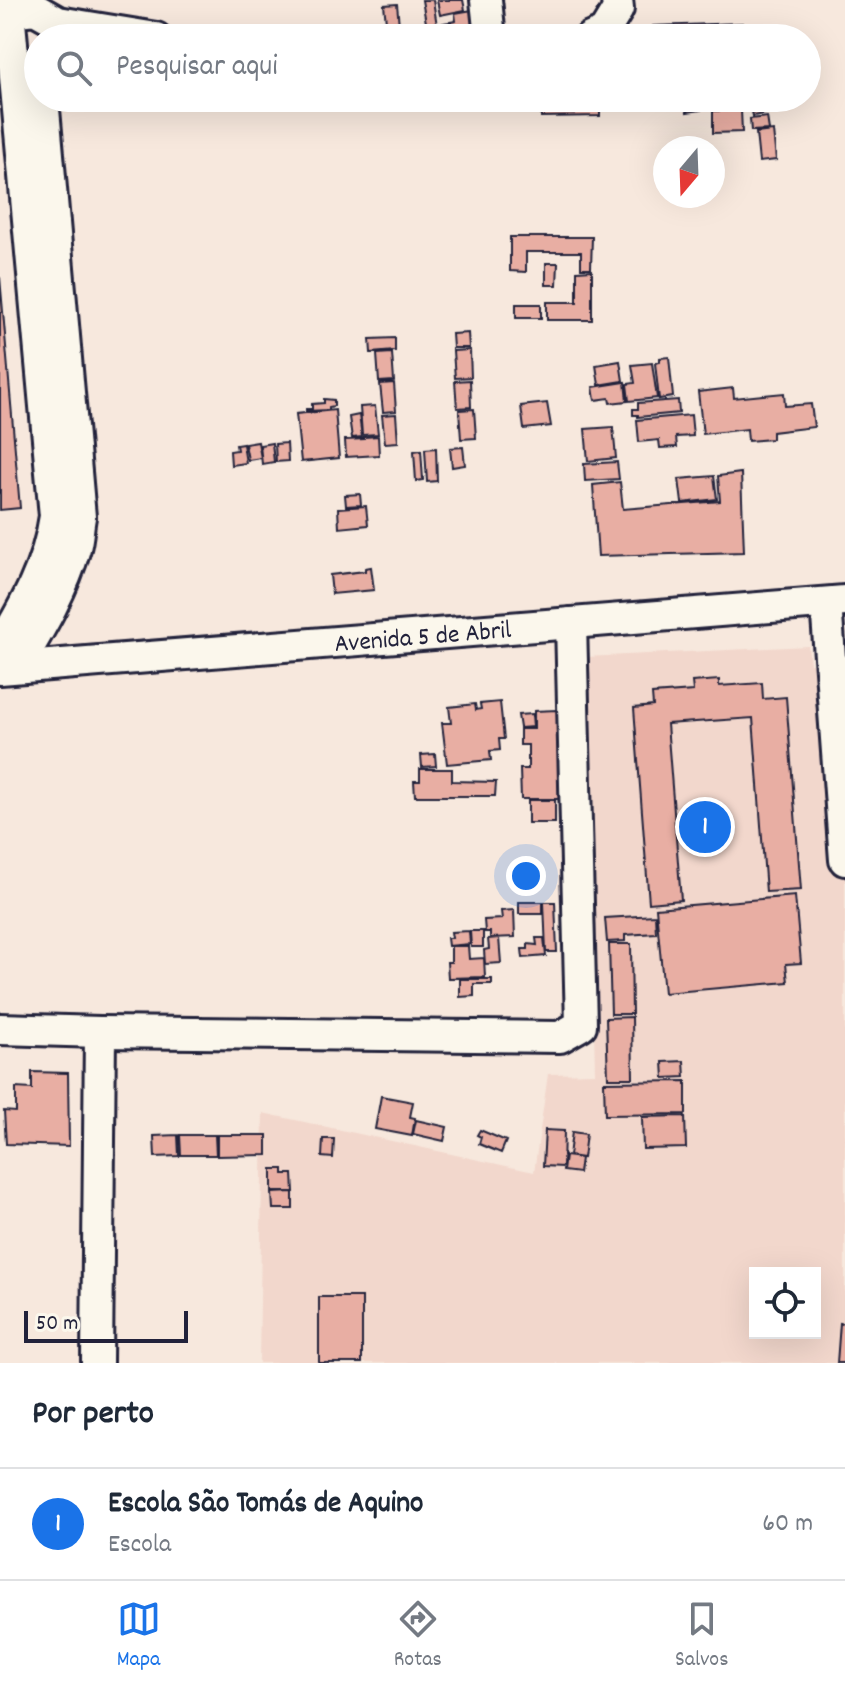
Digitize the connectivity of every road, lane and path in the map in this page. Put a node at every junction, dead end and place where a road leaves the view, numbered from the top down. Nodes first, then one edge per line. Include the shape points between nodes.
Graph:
1 (486, 0) edge
2 (617, 0) edge
3 (23, 20) edge
4 (53, 24) edge
5 (489, 24) edge
6 (609, 24) edge
7 (29, 112) edge
8 (44, 112) edge
9 (836, 602) edge
10 (571, 623) junction
11 (6, 662) edge
12 (845, 860) edge
13 (0, 1029) edge
14 (100, 1032) junction
15 (97, 1363) edge

1 - 5 street
2 - 6 street
3 - 4 street
7 - 11 street via 55,516 40,574
8 - 11 street via 80,517 75,547 47,615
9 - 10 street, Avenida 5 de Abril
9 - 12 street
10 - 11 street, Avenida 5 de Abril
10 - 14 street via 581,1025 560,1037
13 - 14 street
14 - 15 street

